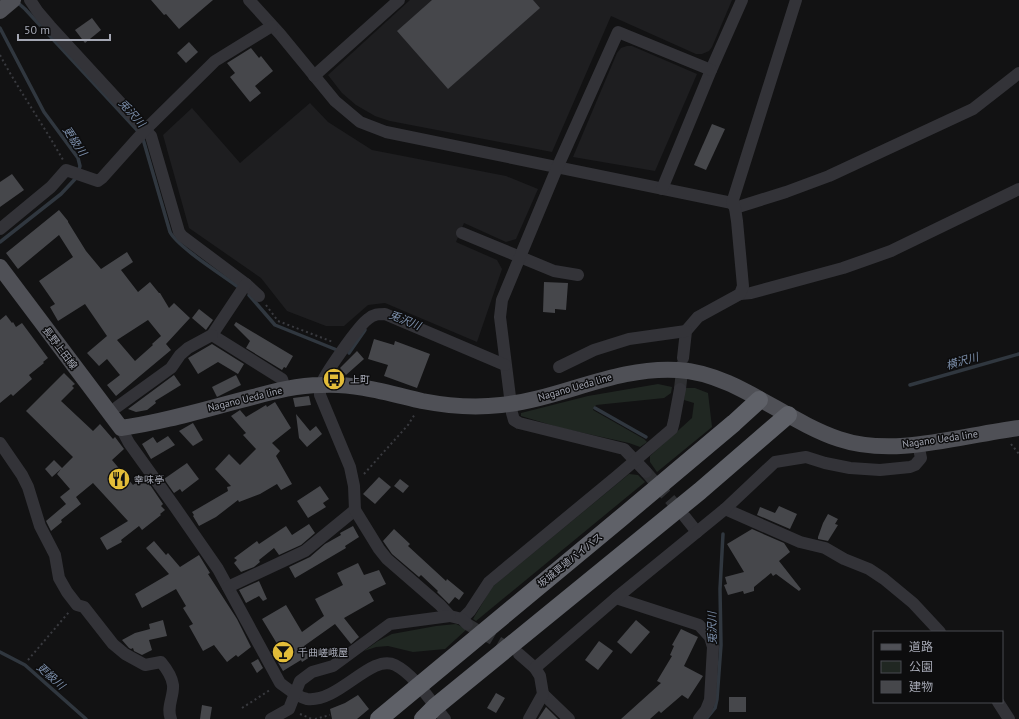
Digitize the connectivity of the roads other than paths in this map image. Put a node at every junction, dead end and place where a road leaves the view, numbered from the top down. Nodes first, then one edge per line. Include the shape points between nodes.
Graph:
1 (13, 0) edge
2 (30, 0) edge
3 (249, 0) edge
4 (399, 0) edge
5 (742, 0) edge
6 (796, 0) edge
7 (0, 11) edge
8 (272, 26) junction
9 (711, 70) junction
10 (1019, 73) edge
11 (314, 76) junction
12 (142, 133) junction
13 (557, 168) junction
14 (662, 189) junction
15 (1019, 189) edge
16 (733, 206) junction
17 (0, 229) edge
18 (462, 233) dead end
19 (520, 257) junction
20 (0, 268) edge
21 (578, 275) dead end
22 (246, 284) junction
23 (740, 294) junction
24 (259, 296) road end
25 (686, 331) junction
26 (212, 335) junction
27 (683, 358) tunnel mouth
28 (505, 365) junction
29 (559, 367) dead end
30 (321, 384) junction
31 (285, 389) junction
32 (680, 389) tunnel mouth
33 (760, 400) junction
34 (511, 404) junction
35 (117, 407) dead end
36 (788, 415) junction
37 (121, 428) junction
38 (1019, 428) edge
39 (0, 443) edge
40 (918, 444) junction
41 (636, 459) junction
42 (646, 472) tunnel mouth
43 (725, 509) junction
44 (354, 510) junction
45 (685, 517) tunnel mouth
46 (697, 532) junction
47 (228, 587) junction
48 (616, 598) junction
49 (460, 620) junction
50 (939, 631) edge
51 (519, 654) tunnel mouth
52 (535, 668) junction
53 (418, 686) junction
54 (296, 694) junction
55 (543, 694) junction
56 (999, 703) edge
57 (434, 715) edge
58 (171, 719) edge
59 (271, 719) edge
60 (379, 719) edge
61 (529, 719) edge
62 (569, 719) edge
63 (699, 719) edge
64 (1009, 719) edge

1 - 7 main road
2 - 12 street
3 - 8 street
4 - 11 street
5 - 9 street
6 - 16 street
8 - 11 street
8 - 12 street via 215,61
9 - 13 street via 618,32
9 - 14 street
10 - 16 street via 973,109 829,176 786,192
11 - 13 street via 343,109 370,127
12 - 17 street via 98,181 67,171
12 - 22 street via 151,136 179,232
13 - 14 street
13 - 19 street
14 - 16 street
15 - 23 street via 891,251 843,268
16 - 23 street via 743,286
18 - 19 street
19 - 21 street via 554,271
19 - 28 street via 502,300 500,317
20 - 37 main road, 長野上田線
22 - 24 street
22 - 26 street
23 - 25 street via 698,318
25 - 27 street
25 - 29 street via 628,338 594,350
26 - 31 street via 282,379
26 - 35 street via 188,348 171,368
28 - 30 street via 385,314 376,314 367,319 356,333 332,364
28 - 34 street
30 - 31 main road, Nagano Ueda line
30 - 34 main road, Nagano Ueda line via 360,387 449,405 472,407
30 - 44 street via 320,395 350,468 354,486
31 - 37 main road, Nagano Ueda line
32 - 41 street via 672,429
33 - 34 main road, Nagano Ueda line via 705,374 665,369 633,372
33 - 36 main road, Nagano Ueda line
33 - 53 highway, 坂城更埴バイパス
34 - 41 street via 512,416 516,421 624,449
36 - 40 main road, Nagano Ueda line via 820,432 853,443 869,446
36 - 57 highway via 700,491 556,607
37 - 47 street
38 - 40 main road, Nagano Ueda line
39 - 58 street via 28,487 40,526 55,555 59,578 67,592 77,605 84,607 113,644 125,654 145,665 161,662 168,671 173,684 168,707
40 - 43 street via 920,458 910,467 880,470 850,468 806,457 775,462
41 - 42 street
41 - 49 street via 489,582 470,611
43 - 46 street
43 - 50 street via 800,542 825,548 869,569 913,603
44 - 47 street via 305,551
44 - 49 street via 387,558
45 - 46 street
46 - 48 street
47 - 54 street via 280,684
48 - 52 street
48 - 63 street via 699,625 710,637 713,647 710,700
49 - 54 street via 390,624 333,666 312,672 300,680
51 - 52 street
52 - 55 street via 540,676
53 - 54 street via 405,672 386,662 374,665 326,697 306,699
53 - 57 street
53 - 60 highway, 坂城更埴バイパス
54 - 59 street via 289,709
55 - 61 street
55 - 62 street
56 - 64 street

